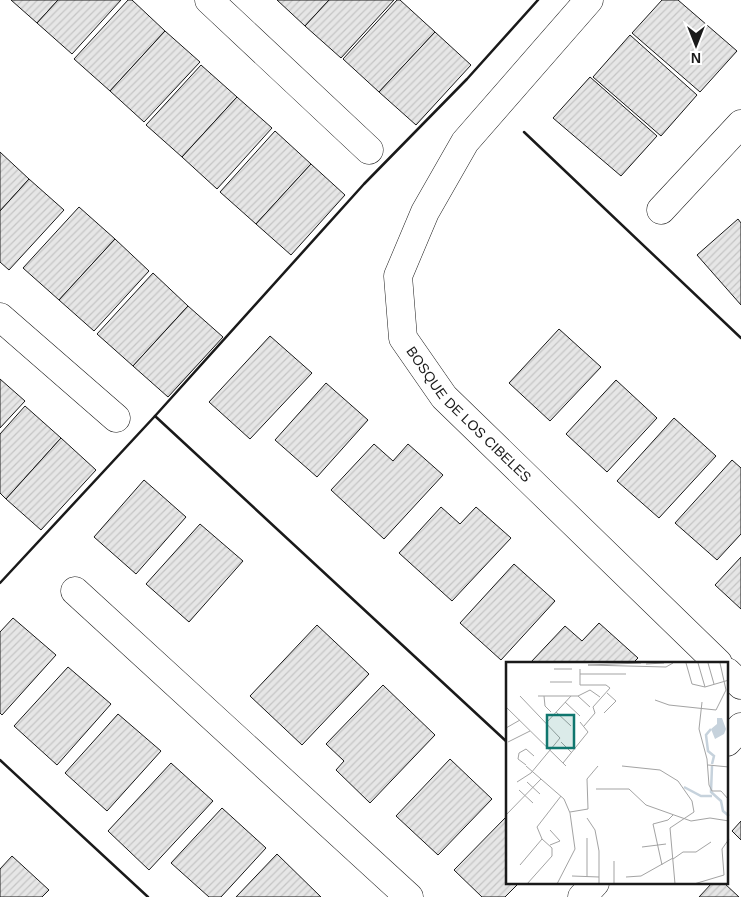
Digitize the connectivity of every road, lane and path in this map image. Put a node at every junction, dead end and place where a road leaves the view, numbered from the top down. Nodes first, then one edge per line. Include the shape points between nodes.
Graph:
1 (209, 0) edge
2 (590, 0) edge
3 (741, 124) edge
4 (369, 150) dead end
5 (662, 210) dead end
6 (0, 317) edge
7 (116, 418) dead end
8 (75, 591) dead end
9 (717, 662) edge
10 (728, 673) edge
11 (741, 685) edge
12 (741, 727) edge
13 (728, 741) edge
14 (594, 884) edge
15 (409, 897) edge
16 (582, 897) edge

1 - 4 street
2 - 9 street, BOSQUE DE LOS CIBELES via 465,142 425,212 398,276 403,338 444,397
3 - 5 street
6 - 7 street
8 - 15 street
10 - 11 street
12 - 13 street
14 - 16 street

